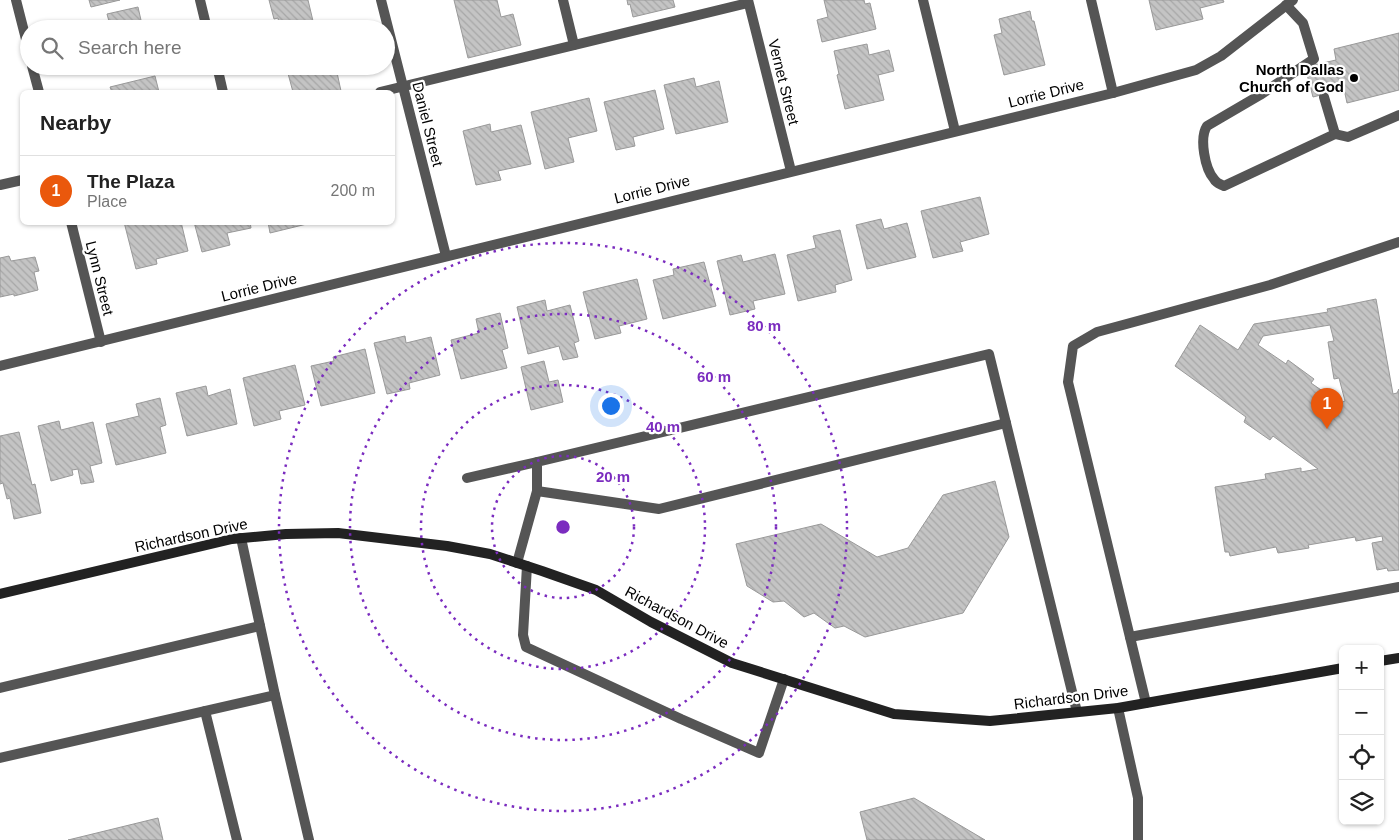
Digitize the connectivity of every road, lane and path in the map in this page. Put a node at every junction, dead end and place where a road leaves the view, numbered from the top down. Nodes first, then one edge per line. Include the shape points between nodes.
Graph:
1 (16, 0) edge
2 (200, 0) edge
3 (381, 0) edge
4 (563, 0) edge
5 (923, 0) edge
6 (1091, 0) edge
7 (748, 1) edge
8 (1289, 3) edge
9 (21, 20) edge
10 (205, 20) edge
11 (386, 20) edge
12 (574, 45) junction
13 (395, 55) edge
14 (34, 75) edge
15 (219, 75) edge
16 (403, 87) junction
17 (38, 90) edge
18 (223, 90) edge
19 (389, 90) edge
20 (1113, 93) junction
21 (1324, 97) dead end
22 (1399, 115) edge
23 (955, 131) junction
24 (1335, 134) junction
25 (791, 170) junction
26 (20, 181) edge
27 (0, 186) edge
28 (72, 225) edge
29 (1399, 242) edge
30 (446, 256) junction
31 (101, 342) junction
32 (0, 366) edge
33 (1006, 423) junction
34 (537, 462) junction
35 (467, 478) dead end
36 (537, 491) junction
37 (241, 538) junction
38 (522, 564) junction
39 (1399, 587) edge
40 (0, 594) edge
41 (260, 626) junction
42 (1130, 637) junction
43 (1399, 658) edge
44 (1384, 660) edge
45 (1339, 669) edge
46 (784, 679) junction
47 (0, 688) edge
48 (275, 695) junction
49 (1146, 703) junction
50 (1118, 708) junction
51 (205, 711) junction
52 (1077, 712) junction
53 (0, 758) edge
54 (237, 840) edge
55 (308, 840) edge
56 (1138, 840) edge

1 - 9 street
2 - 10 street
3 - 11 street, Daniel Street
4 - 12 street
5 - 23 street
6 - 20 street
7 - 12 street
7 - 25 street, Vernet Street
8 - 20 street, Lorrie Drive via 1221,56 1196,70
8 - 24 street via 1303,23 1314,59 1207,126 1202,146 1212,177 1224,186
12 - 16 street
13 - 16 street, Daniel Street
14 - 17 street
15 - 18 street
16 - 19 street
16 - 30 street, Daniel Street
20 - 23 street, Lorrie Drive
21 - 24 street
22 - 24 street via 1348,138
23 - 25 street, Lorrie Drive
25 - 30 street, Lorrie Drive
26 - 27 street
28 - 31 street, Lynn Street
29 - 42 street via 1270,285 1097,332 1073,346 1068,382
30 - 31 street, Lorrie Drive
31 - 32 street, Lorrie Drive
33 - 34 street via 989,354
33 - 36 street via 659,509
33 - 52 street
34 - 35 street
34 - 36 street
36 - 38 street
37 - 38 street, Richardson Drive via 338,533 447,546
37 - 40 street, Richardson Drive
37 - 41 street
38 - 46 street, Richardson Drive via 596,590 732,663
38 - 46 street via 526,647 759,753
39 - 42 street
41 - 47 street
41 - 48 street
42 - 49 street
43 - 44 street
45 - 49 street, Richardson Drive
46 - 52 street, Richardson Drive via 894,714 990,721
48 - 51 street
48 - 55 street
49 - 50 street, Richardson Drive
50 - 52 street, Richardson Drive
50 - 56 street via 1138,798
51 - 53 street
51 - 54 street

